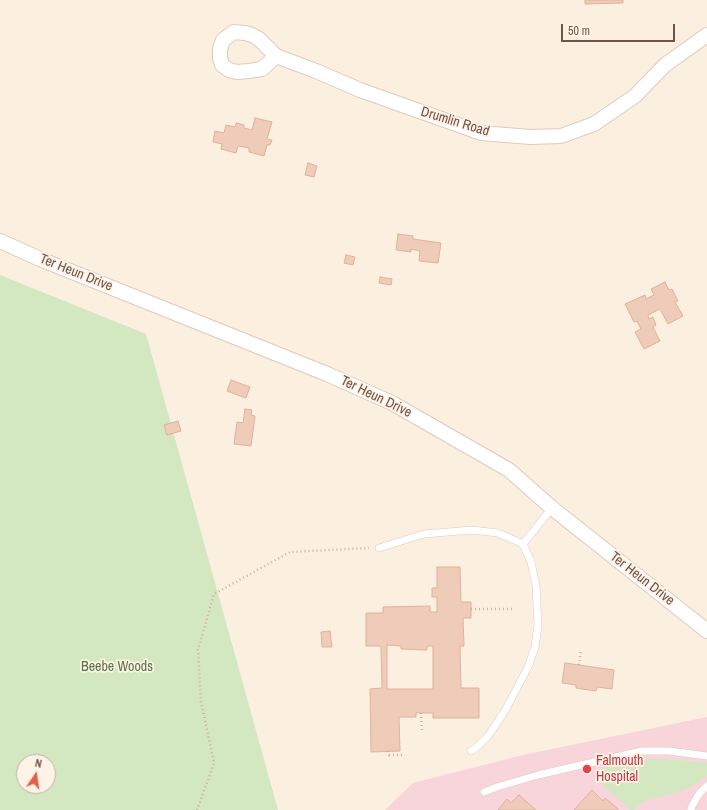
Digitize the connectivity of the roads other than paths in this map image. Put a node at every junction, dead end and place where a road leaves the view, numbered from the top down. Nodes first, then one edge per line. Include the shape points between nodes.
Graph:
1 (707, 35) edge
2 (276, 56) dead end
3 (0, 241) edge
4 (552, 508) junction
5 (523, 544) junction
6 (380, 548) road end
7 (707, 631) edge
8 (471, 751) dead end
9 (707, 756) edge
10 (707, 786) edge
11 (484, 792) dead end
12 (691, 810) edge

1 - 2 street, Drumlin Road via 665,65 635,96 594,124 561,136 530,137 481,133 360,90
3 - 4 street, Ter Heun Drive via 392,403 509,470
4 - 5 lane
4 - 7 street, Ter Heun Drive
5 - 6 lane via 498,533 472,530 424,534
5 - 8 lane via 531,562 536,586 538,625 535,646 528,667 506,709 488,735
9 - 11 lane via 669,751 642,751 538,775
10 - 12 lane via 699,794

